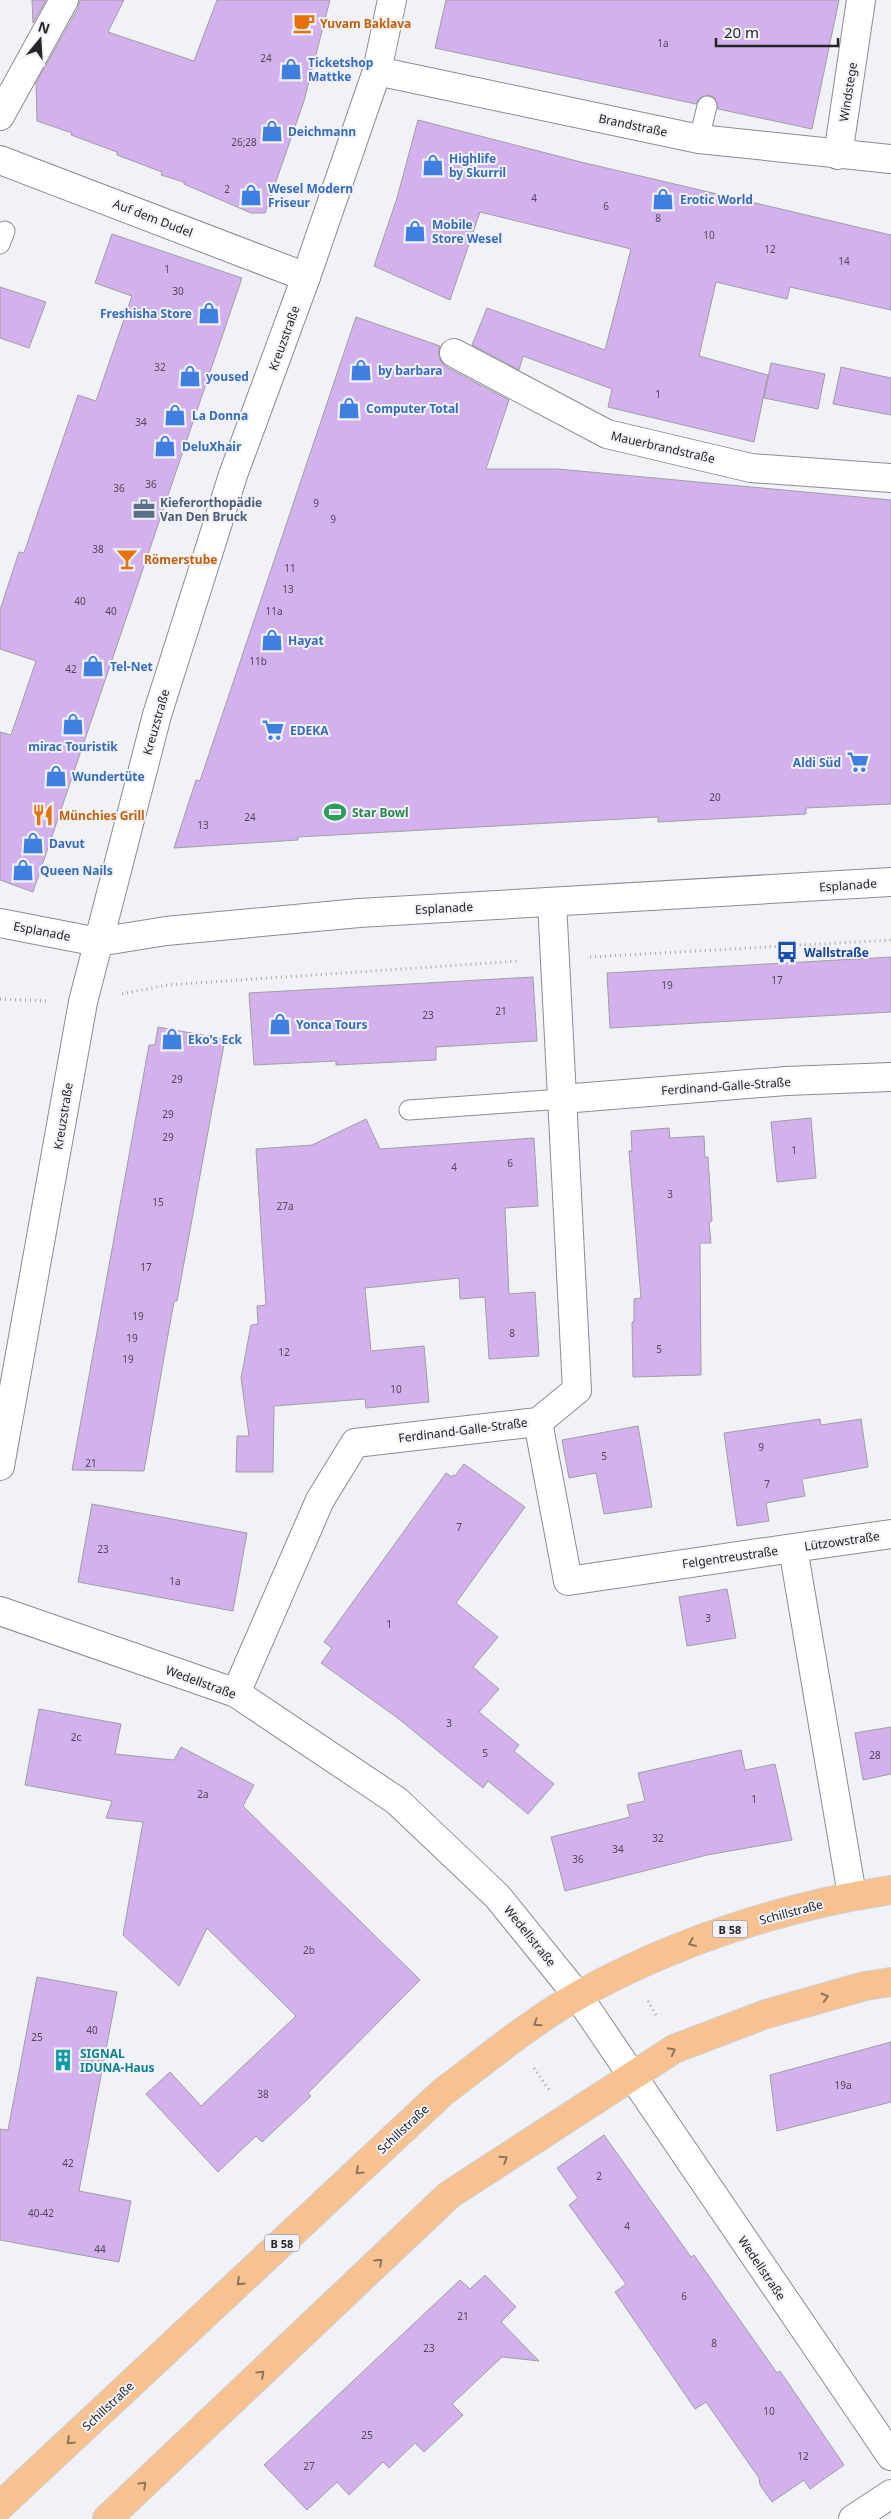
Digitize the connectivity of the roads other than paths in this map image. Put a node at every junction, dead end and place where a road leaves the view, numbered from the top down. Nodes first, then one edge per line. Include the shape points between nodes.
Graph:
1 (64, 0) edge
2 (392, 0) edge
3 (862, 0) edge
4 (377, 71) junction
5 (707, 106) dead end
6 (0, 116) edge
7 (699, 140) junction
8 (838, 155) junction
9 (891, 159) edge
10 (0, 160) edge
11 (306, 278) junction
12 (454, 353) dead end
13 (891, 478) edge
14 (891, 882) edge
15 (552, 902) junction
16 (0, 923) edge
17 (98, 942) junction
18 (891, 1077) edge
19 (562, 1099) junction
20 (409, 1110) dead end
21 (538, 1422) junction
22 (0, 1466) edge
23 (891, 1534) edge
24 (793, 1548) junction
25 (0, 1611) edge
26 (236, 1693) junction
27 (891, 1890) edge
28 (852, 1895) junction
29 (891, 1982) edge
30 (578, 1996) junction
31 (630, 2076) junction
32 (891, 2456) edge
33 (891, 2494) edge
34 (0, 2506) edge
35 (107, 2519) edge
36 (853, 2519) edge

1 - 6 street
2 - 4 street, Kreuzstraße
3 - 8 street, Windstege
4 - 7 street, Brandstraße
4 - 11 street, Kreuzstraße
5 - 7 lane
7 - 8 street, Brandstraße
8 - 9 street, Brandstraße
10 - 11 street, Auf dem Dudel
11 - 17 street, Kreuzstraße via 233,475 157,715
12 - 13 street, Mauerbrandstraße via 607,434 751,468
14 - 15 street, Esplanade
15 - 17 street, Esplanade via 359,913 166,931
15 - 19 street, Ferdinand-Galle-Straße
16 - 17 street, Esplanade
17 - 22 street, Kreuzstraße via 83,1002
18 - 19 street, Ferdinand-Galle-Straße via 786,1081
19 - 20 lane
19 - 21 street, Ferdinand-Galle-Straße via 577,1390
21 - 24 street, Felgentreustraße via 568,1581
21 - 26 street, Ferdinand-Galle-Straße via 355,1443 320,1500
23 - 24 street, Lützowstraße
24 - 28 street, Felgentreustraße
25 - 26 street, Wedellstraße
26 - 30 street, Wedellstraße via 397,1801 497,1896
27 - 28 main road, Schillstraße / B 58
28 -> 30 main road, Schillstraße / B 58 via 721,1931 631,1969
31 -> 29 main road via 674,2048 766,2014 865,1986
30 - 31 street, Wedellstraße
30 -> 34 main road, Schillstraße / B 58 via 443,2092
31 - 32 street, Wedellstraße
35 -> 31 main road via 449,2195
33 - 36 street

